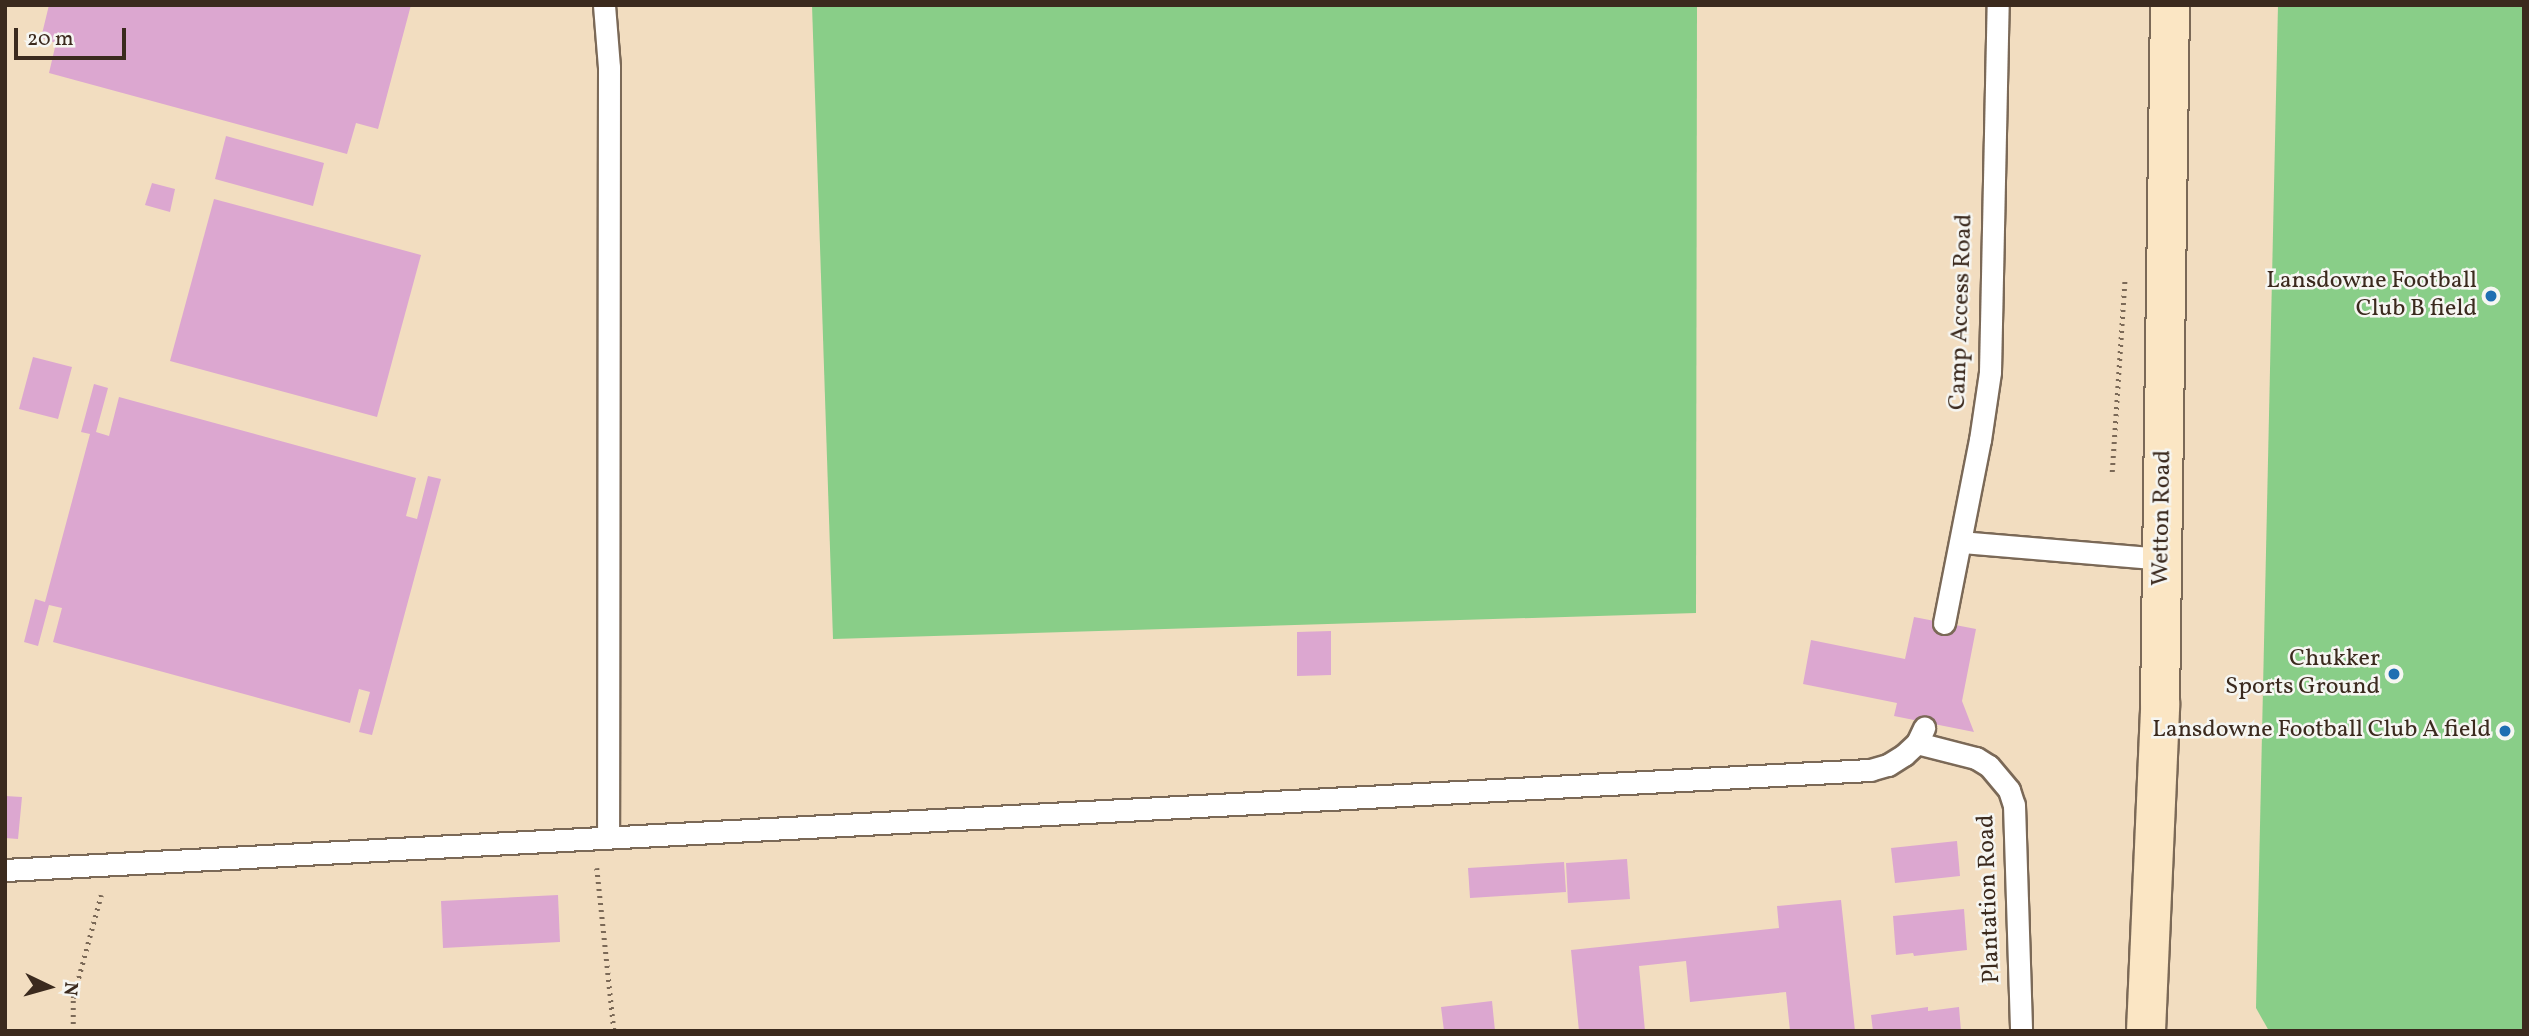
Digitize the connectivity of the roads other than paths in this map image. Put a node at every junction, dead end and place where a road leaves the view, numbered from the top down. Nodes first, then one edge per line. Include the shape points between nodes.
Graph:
1 (604, 5) edge
2 (1998, 5) edge
3 (2169, 5) edge
4 (1961, 542) junction
5 (2162, 559) junction
6 (1944, 623) dead end
7 (601, 838) junction
8 (5, 870) edge
9 (2021, 1031) edge
10 (2146, 1031) edge

1 - 7 lane via 609,80
2 - 4 lane, Camp Access Road via 1990,372
3 - 5 main road, Wetton Road
4 - 5 lane
4 - 6 lane, Camp Access Road
5 - 10 main road, Wetton Road
7 - 8 lane
7 - 9 lane, Plantation Road via 1870,770 1888,765 1920,735 1976,758 2000,776 2012,797

